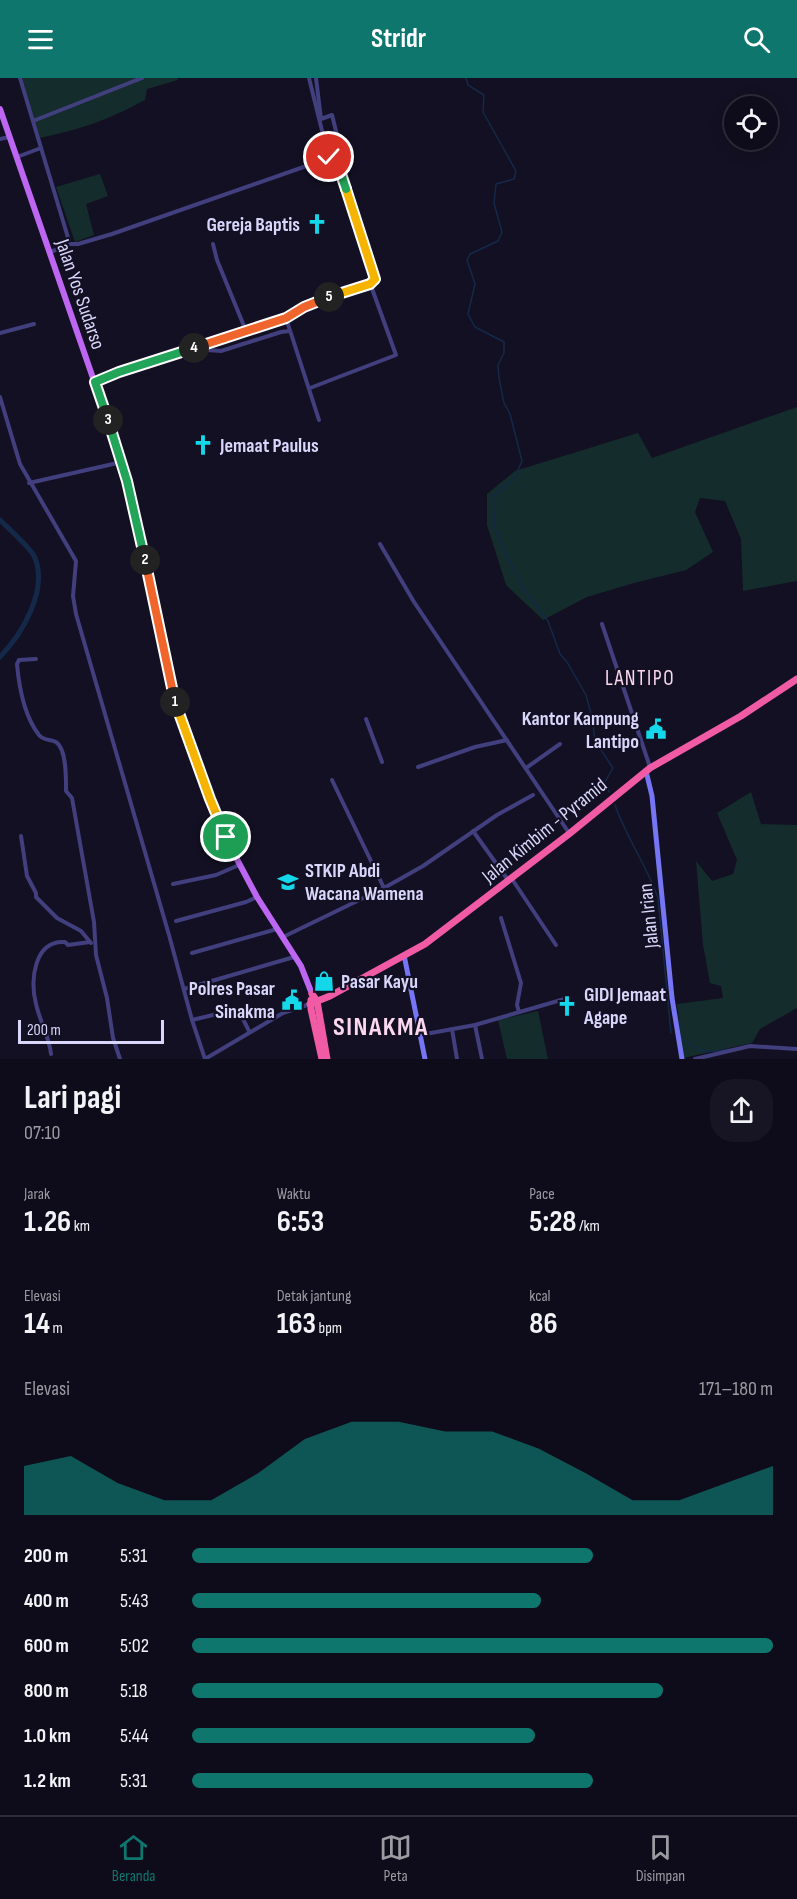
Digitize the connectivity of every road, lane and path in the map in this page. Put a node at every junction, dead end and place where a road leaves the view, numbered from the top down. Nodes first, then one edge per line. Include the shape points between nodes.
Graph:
1 (20, 78) edge
2 (142, 78) edge
3 (309, 78) edge
4 (316, 78) edge
5 (0, 109) edge
6 (33, 121) junction
7 (9, 136) junction
8 (0, 139) edge
9 (41, 148) junction
10 (335, 156) junction
11 (16, 157) junction
12 (329, 159) junction
13 (69, 244) junction
14 (213, 244) dead end
15 (49, 253) junction
16 (370, 284) junction
17 (286, 318) junction
18 (34, 324) dead end
19 (246, 331) junction
20 (291, 331) junction
21 (0, 333) edge
22 (192, 349) junction
23 (95, 382) junction
24 (310, 388) junction
25 (0, 397) edge
26 (320, 420) dead end
27 (122, 462) junction
28 (29, 483) junction
29 (380, 544) dead end
30 (602, 624) dead end
31 (36, 659) dead end
32 (797, 679) edge
33 (366, 719) dead end
34 (507, 740) junction
35 (560, 744) dead end
36 (381, 762) dead end
37 (418, 767) dead end
38 (526, 768) junction
39 (648, 769) junction
40 (332, 780) dead end
41 (533, 795) dead end
42 (473, 831) junction
43 (569, 834) junction
44 (21, 836) dead end
45 (240, 865) junction
46 (510, 879) junction
47 (173, 884) dead end
48 (384, 888) junction
49 (257, 897) junction
50 (501, 918) dead end
51 (176, 921) dead end
52 (277, 929) junction
53 (282, 937) junction
54 (90, 942) junction
55 (556, 945) dead end
56 (95, 948) junction
57 (192, 953) dead end
58 (404, 955) junction
59 (294, 957) junction
60 (184, 989) junction
61 (568, 998) dead end
62 (313, 1000) junction
63 (519, 1012) junction
64 (192, 1020) junction
65 (475, 1025) junction
66 (452, 1029) junction
67 (249, 1031) junction
68 (420, 1035) junction
69 (797, 1049) edge
70 (51, 1054) dead end
71 (120, 1059) edge
72 (205, 1059) edge
73 (322, 1059) edge
74 (327, 1059) edge
75 (425, 1059) edge
76 (457, 1059) edge
77 (482, 1059) edge
78 (682, 1059) edge
79 (695, 1059) edge

1 - 6 street
2 - 6 street
3 - 12 street
4 - 10 street via 321,119 332,115 340,144
5 - 7 main road, Jalan Yos Sudarso
6 - 9 street
7 - 8 street
7 - 11 main road, Jalan Yos Sudarso
9 - 11 street
9 - 13 street
10 - 12 street
10 - 16 street via 375,274
11 - 15 main road, Jalan Yos Sudarso
12 - 13 street via 112,234
13 - 15 street
14 - 19 street
15 - 23 main road, Jalan Yos Sudarso
16 - 17 street via 311,303
16 - 24 street via 396,355
17 - 19 street
17 - 20 street
18 - 21 street
19 - 22 street
20 - 22 street via 221,351
20 - 24 street
22 - 23 street
23 - 27 main road, Jalan Yos Sudarso
24 - 26 street
25 - 28 street
27 - 28 street
27 - 45 main road, Jalan Yos Sudarso via 175,704 210,799
28 - 60 street via 76,561 76,614
29 - 34 street via 414,602
30 - 39 street
31 - 56 street via 19,660 17,664 21,689 38,733 59,745 62,753 66,791 72,798 94,922
32 - 39 highway, Jalan Kimbim - Pyramid
33 - 36 street
34 - 37 street
34 - 38 street
35 - 38 street
38 - 43 street
39 - 43 highway, Jalan Kimbim - Pyramid
39 - 78 main road, Jalan Irian
40 - 48 street
41 - 42 street
42 - 46 street
42 - 48 street
43 - 46 highway, Jalan Kimbim - Pyramid
44 - 54 street via 27,876 36,897
45 - 47 street via 216,875
45 - 49 main road, Jalan Yos Sudarso
46 - 55 street
46 - 58 highway, Jalan Kimbim - Pyramid via 443,932
48 - 53 street
49 - 51 street
49 - 52 main road, Jalan Yos Sudarso
50 - 63 street via 521,983
52 - 53 main road, Jalan Yos Sudarso
52 - 57 street
53 - 59 main road, Jalan Yos Sudarso
54 - 56 street
54 - 70 street via 51,943 43,949 36,965 35,1002
56 - 71 street
58 - 62 highway, Jalan Kimbim - Pyramid via 330,996
58 - 68 main road
59 - 60 street
59 - 62 main road, Jalan Yos Sudarso via 304,972
60 - 64 street
61 - 63 street
62 - 67 street
62 - 73 highway, Jalan Yos Sudarso
62 - 74 highway, Jalan Yos Sudarso
63 - 65 street
64 - 67 street via 238,1009
64 - 72 street
65 - 66 street
65 - 77 street
66 - 68 street
66 - 76 street
67 - 72 street
68 - 75 main road
69 - 79 street via 750,1047

